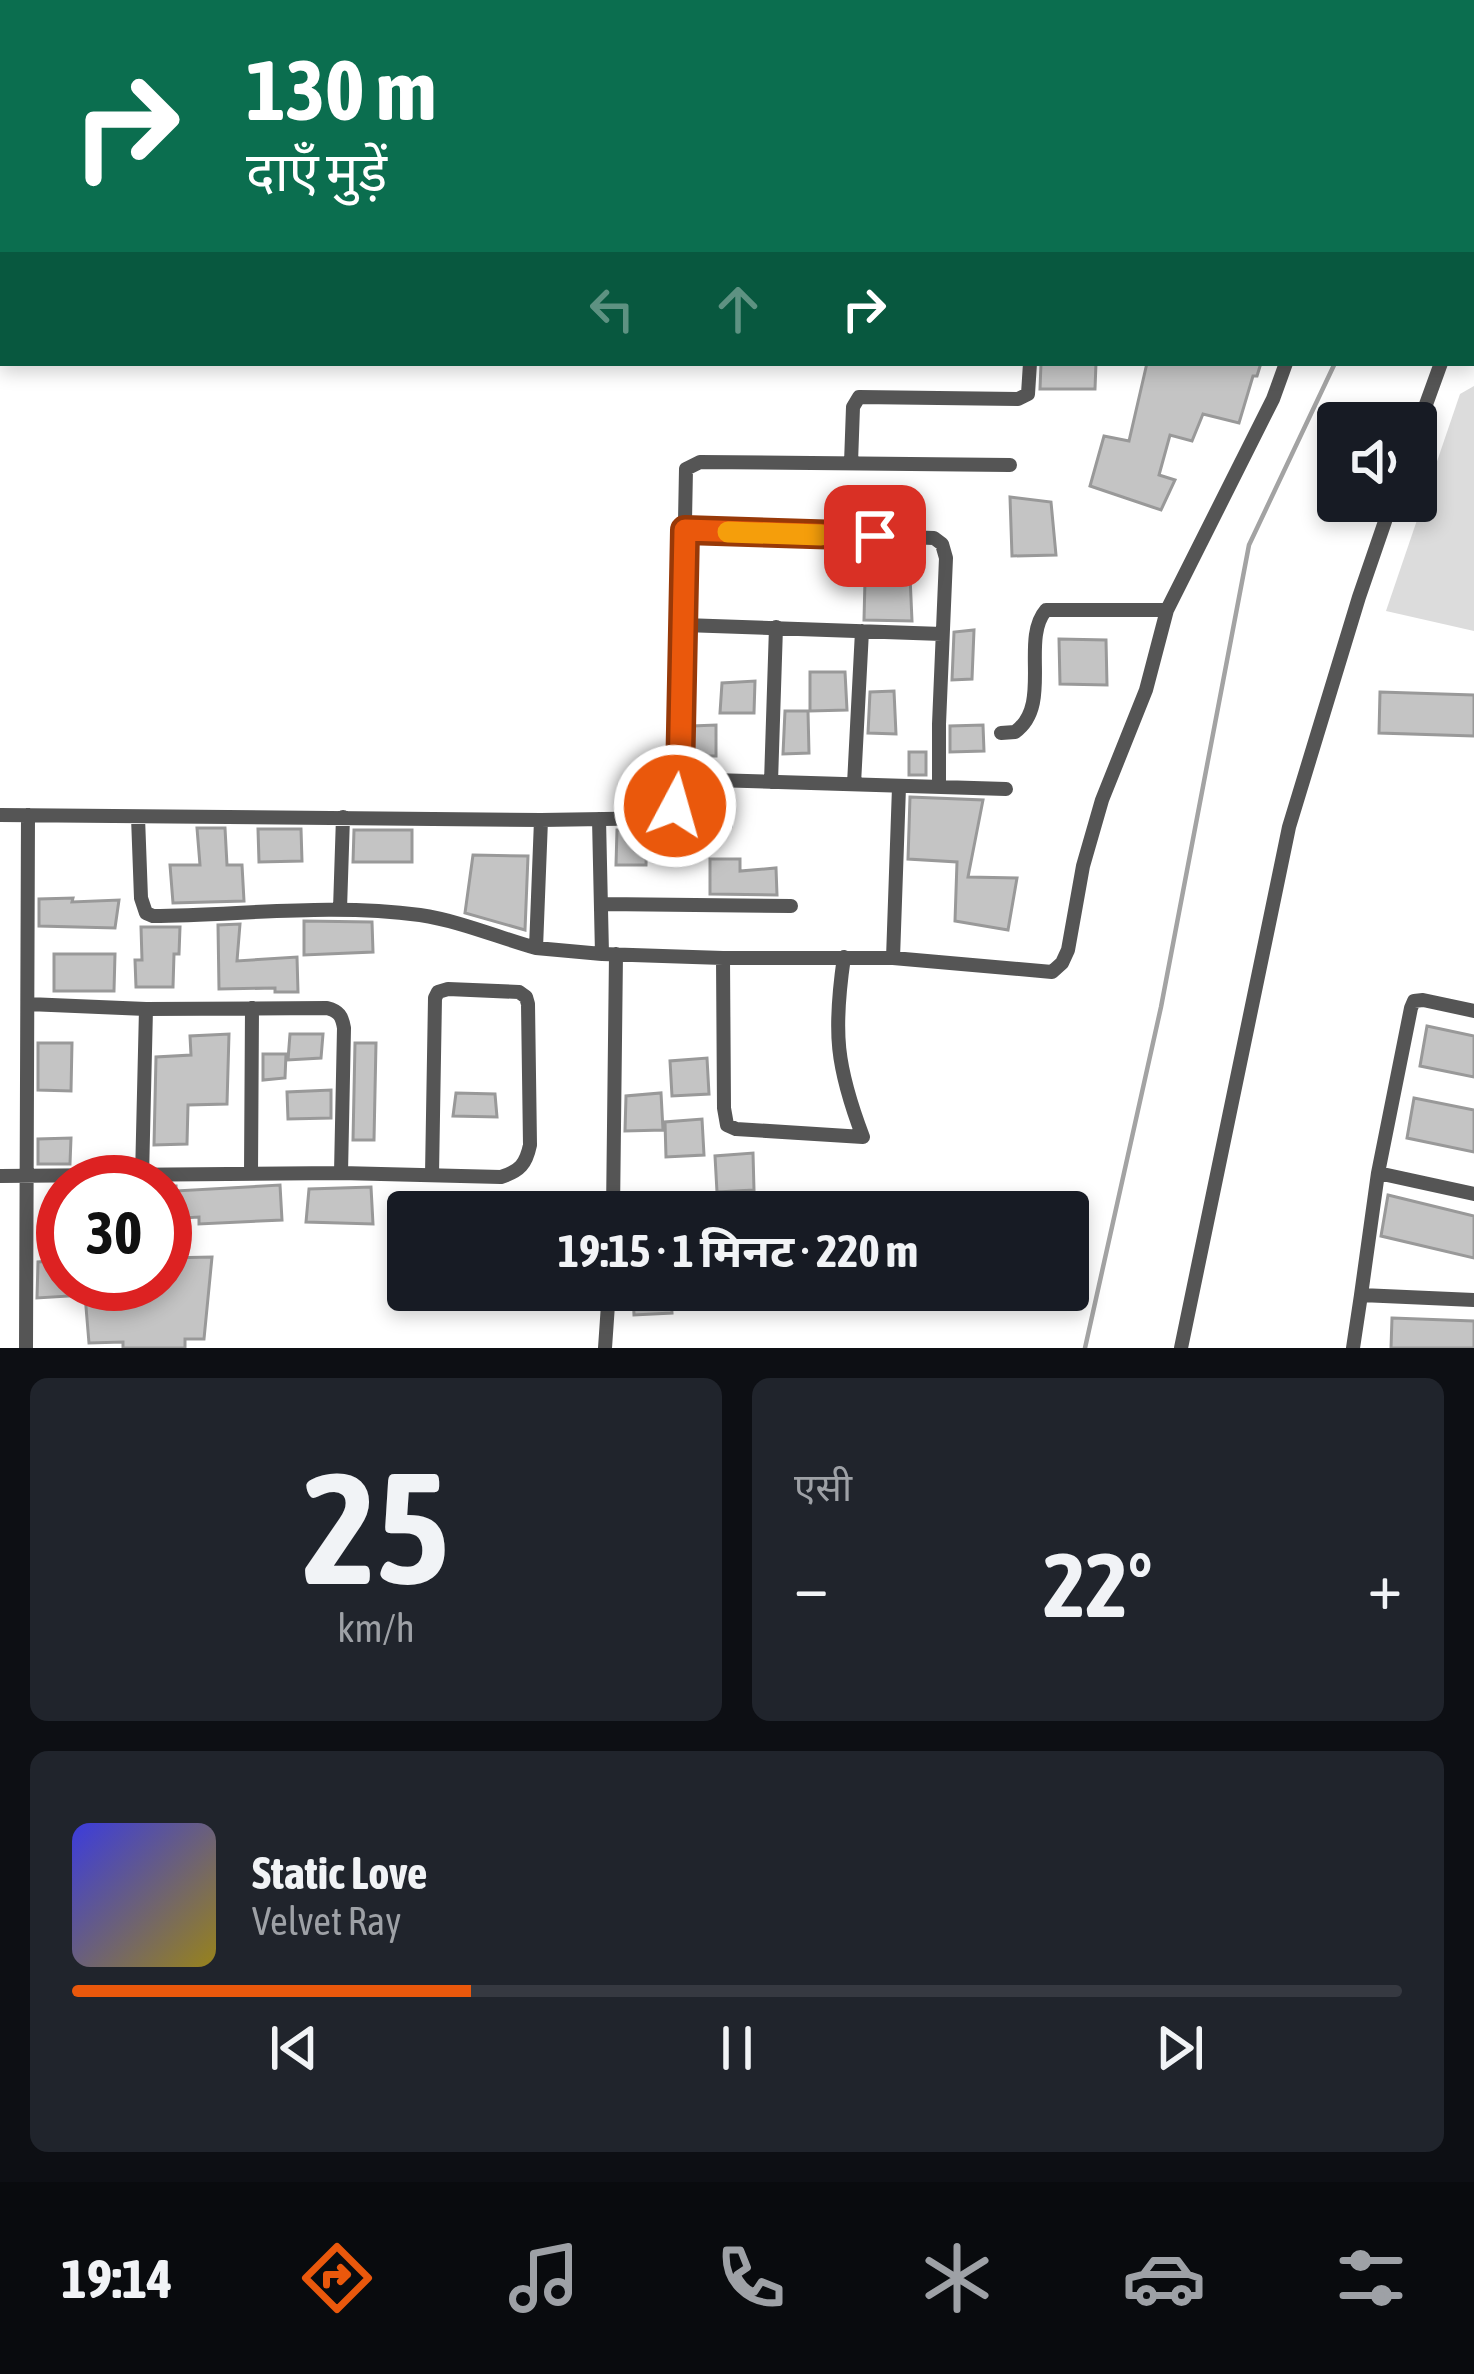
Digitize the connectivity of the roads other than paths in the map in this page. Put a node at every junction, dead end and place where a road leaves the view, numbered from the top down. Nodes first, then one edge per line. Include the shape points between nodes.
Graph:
1 (1030, 366) edge
2 (1285, 366) edge
3 (1440, 366) edge
4 (1427, 402) edge
5 (851, 463) junction
6 (1010, 465) dead end
7 (1385, 522) edge
8 (685, 530) junction
9 (1167, 610) junction
10 (684, 626) junction
11 (776, 627) junction
12 (862, 631) junction
13 (942, 634) junction
14 (1001, 733) dead end
15 (680, 779) junction
16 (771, 782) junction
17 (854, 784) junction
18 (939, 786) junction
19 (899, 787) junction
20 (1006, 789) dead end
21 (0, 815) edge
22 (28, 815) junction
23 (138, 817) junction
24 (343, 817) junction
25 (599, 819) junction
26 (542, 820) junction
27 (603, 904) junction
28 (790, 906) dead end
29 (340, 908) junction
30 (536, 948) junction
31 (609, 954) junction
32 (844, 957) junction
33 (723, 958) junction
34 (893, 958) junction
35 (28, 1004) junction
36 (252, 1008) junction
37 (146, 1009) junction
38 (1474, 1011) edge
39 (143, 1155) edge
40 (251, 1173) junction
41 (341, 1173) junction
42 (1378, 1173) junction
43 (192, 1175) edge
44 (432, 1175) junction
45 (0, 1176) edge
46 (25, 1177) junction
47 (36, 1177) edge
48 (613, 1191) edge
49 (1474, 1195) edge
50 (1360, 1295) junction
51 (1474, 1300) edge
52 (608, 1311) edge
53 (26, 1348) edge
54 (605, 1348) edge
55 (1181, 1348) edge
56 (1353, 1348) edge

1 - 5 street via 1028,394 1018,398 859,397
2 - 9 street
3 - 4 street
5 - 6 street
5 - 8 street via 694,464 686,469
7 - 55 street via 1289,826
8 - 10 street
8 - 13 street via 934,538 946,558
9 - 14 street via 1046,610 1037,626 1029,717 1015,732
9 - 34 street via 1082,866 1062,963 1052,972
10 - 11 street
10 - 15 street
11 - 12 street
11 - 16 street
12 - 13 street
12 - 17 street
13 - 18 street
15 - 16 street
15 - 25 street via 666,818
16 - 17 street
17 - 19 street
18 - 19 street
18 - 20 street
19 - 34 street
21 - 22 street
22 - 23 street
22 - 35 street
23 - 24 street
23 - 29 street via 146,913
24 - 26 street
24 - 29 street
25 - 26 street
25 - 27 street
26 - 30 street
27 - 28 street
27 - 31 street
29 - 30 street via 426,916
30 - 31 street
31 - 33 street
31 - 48 street
32 - 33 street
32 - 33 street via 836,1032 863,1137 727,1125
32 - 34 street
35 - 37 street
35 - 46 street
36 - 37 street
36 - 40 street
36 - 41 street via 327,1008 342,1018
37 - 39 street
38 - 42 street via 1414,1001
40 - 41 street
40 - 43 street
41 - 44 street
42 - 49 street
42 - 50 street
44 - 44 street via 502,1177 526,1162 528,1004 519,992 448,989 435,998
45 - 46 street
46 - 47 street
46 - 53 street
50 - 51 street
50 - 56 street
52 - 54 street

